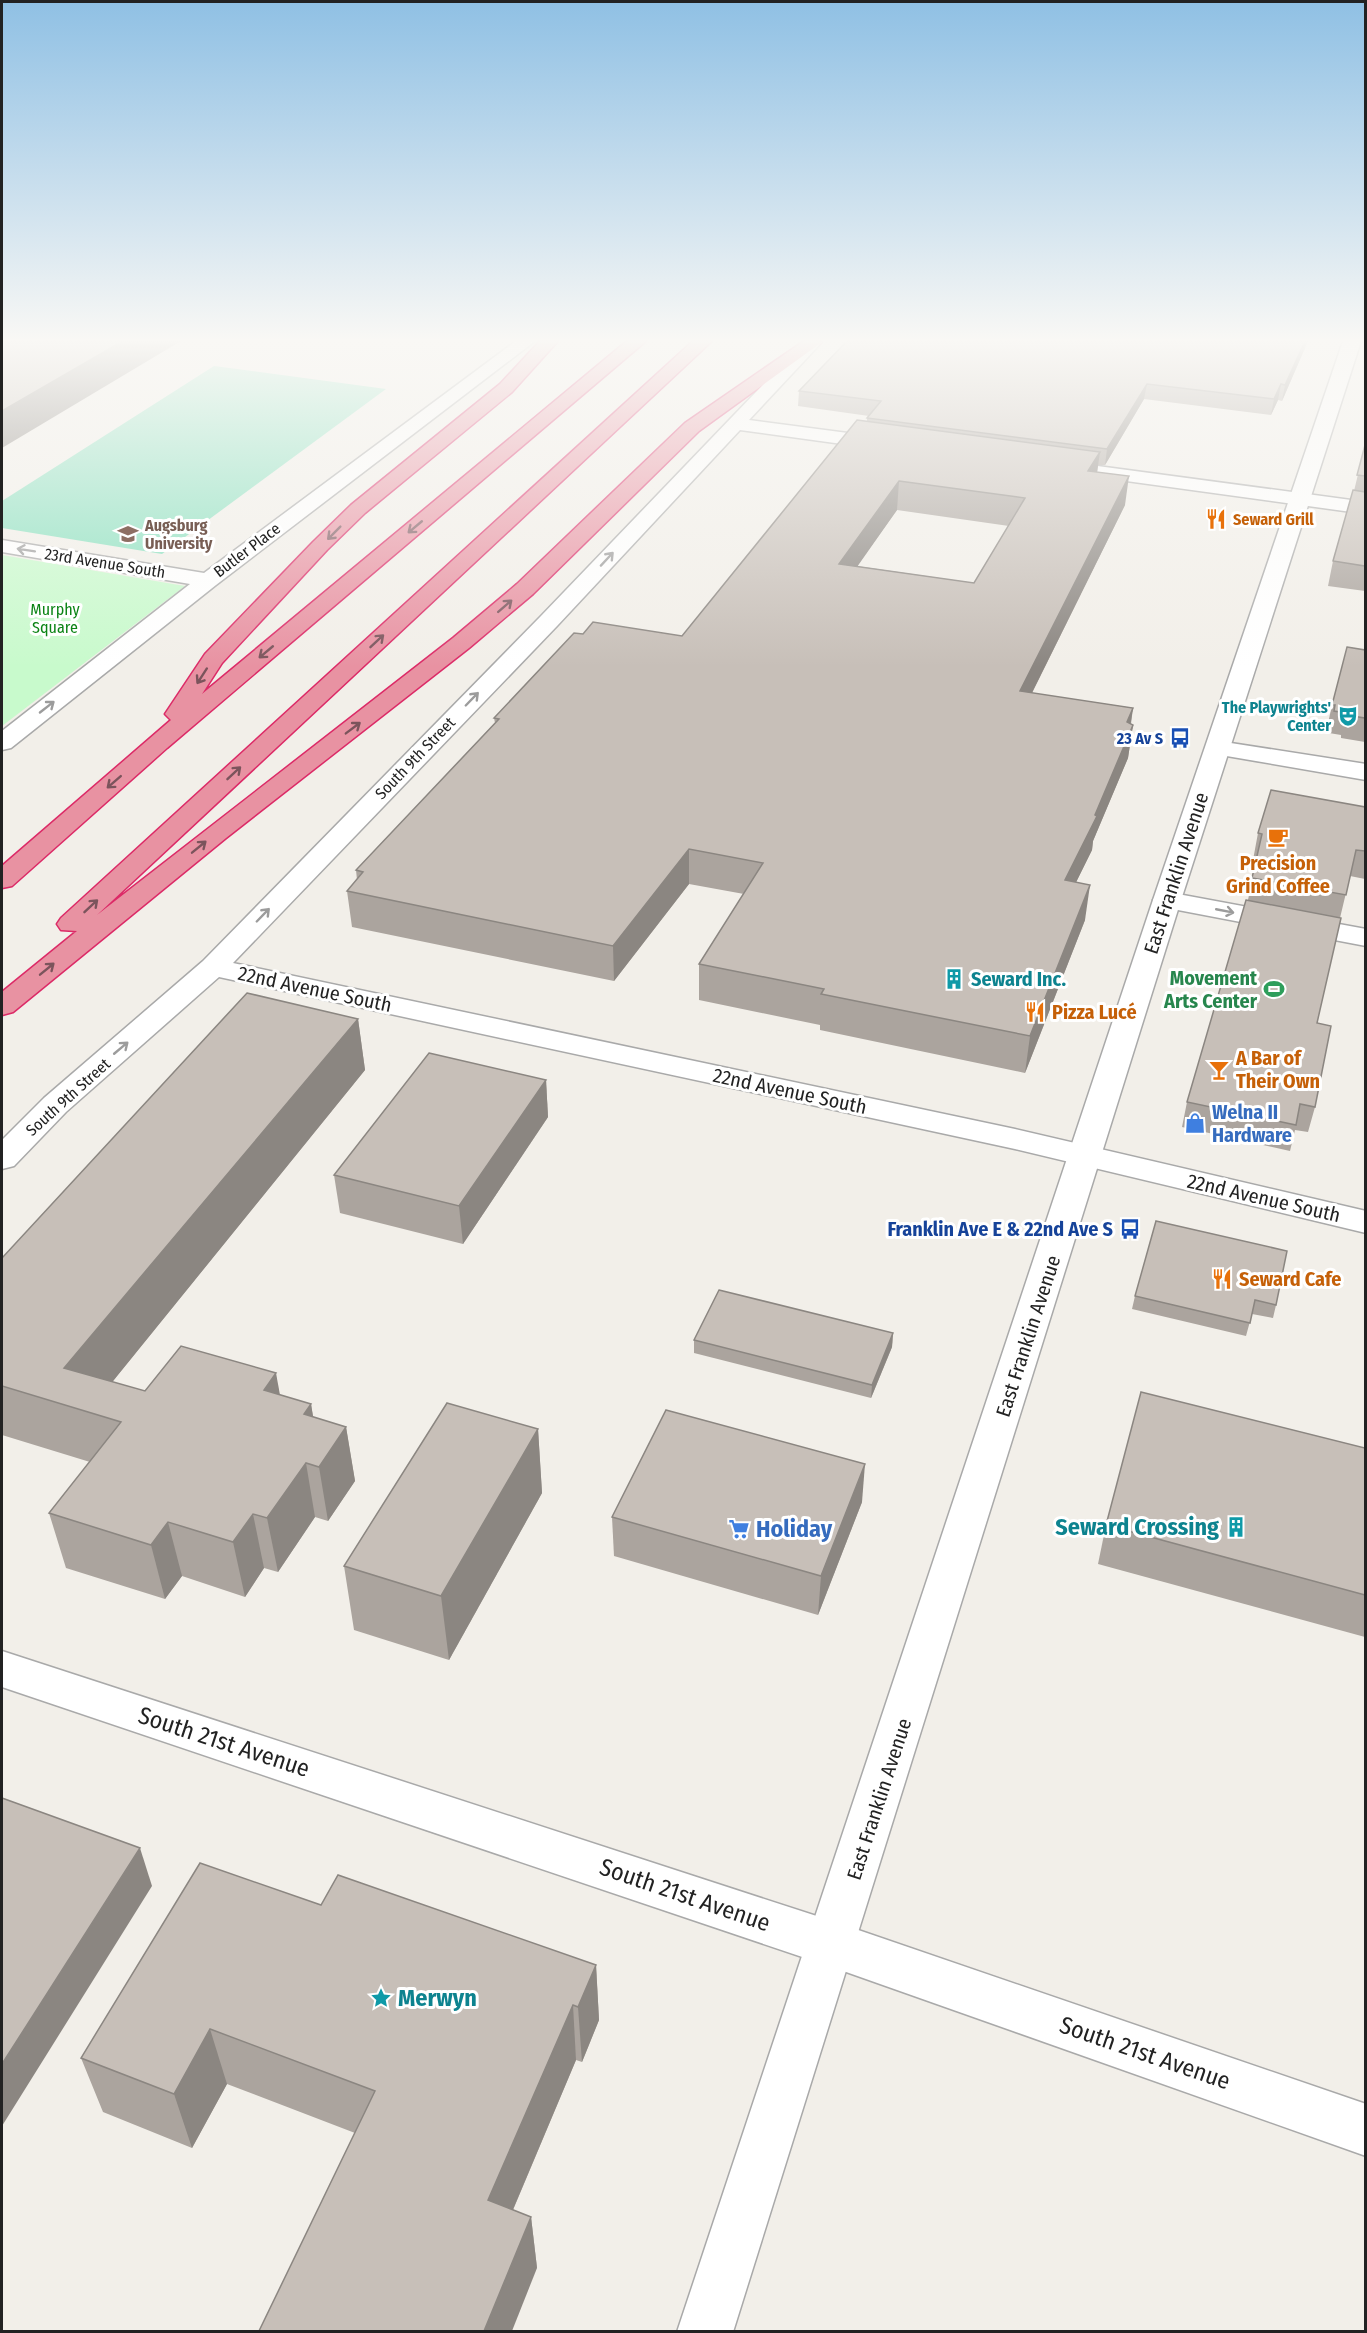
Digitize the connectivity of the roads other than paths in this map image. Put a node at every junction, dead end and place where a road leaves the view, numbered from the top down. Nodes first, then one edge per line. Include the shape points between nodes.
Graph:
1 (381, 450) edge
2 (430, 450) edge
3 (507, 450) edge
4 (585, 450) edge
5 (668, 450) edge
6 (709, 450) edge
7 (1315, 450) edge
8 (1037, 464) edge
9 (1299, 499) junction
10 (1365, 508) edge
11 (2, 546) edge
12 (208, 580) junction
13 (2, 743) edge
14 (158, 743) junction
15 (1218, 748) junction
16 (1365, 772) edge
17 (2, 880) edge
18 (1167, 900) junction
19 (1365, 938) edge
20 (213, 967) junction
21 (2, 988) edge
22 (2, 1006) edge
23 (1086, 1156) junction
24 (2, 1159) edge
25 (1365, 1222) edge
26 (2, 1669) edge
27 (832, 1944) junction
28 (1365, 2130) edge
29 (705, 2331) edge

1 - 12 street, Butler Place
2 -> 14 highway via 358,509 213,659
3 -> 14 highway
21 -> 4 highway
22 -> 5 highway via 461,643 525,589
20 -> 6 street, South 9th Street via 549,621
7 - 9 street, East Franklin Avenue
8 - 9 street
9 - 10 street
9 - 15 street, East Franklin Avenue
12 -> 11 street, 23rd Avenue South
13 -> 12 street, Butler Place
14 -> 17 highway
15 - 16 street
15 - 18 street, East Franklin Avenue
18 -> 19 street
18 - 23 street, East Franklin Avenue
20 - 23 street, 22nd Avenue South
24 -> 20 street, South 9th Street via 54,1105
23 - 25 street, 22nd Avenue South
23 - 27 street, East Franklin Avenue
26 - 27 street, South 21st Avenue
27 - 28 street, South 21st Avenue
27 - 29 street, East Franklin Avenue

